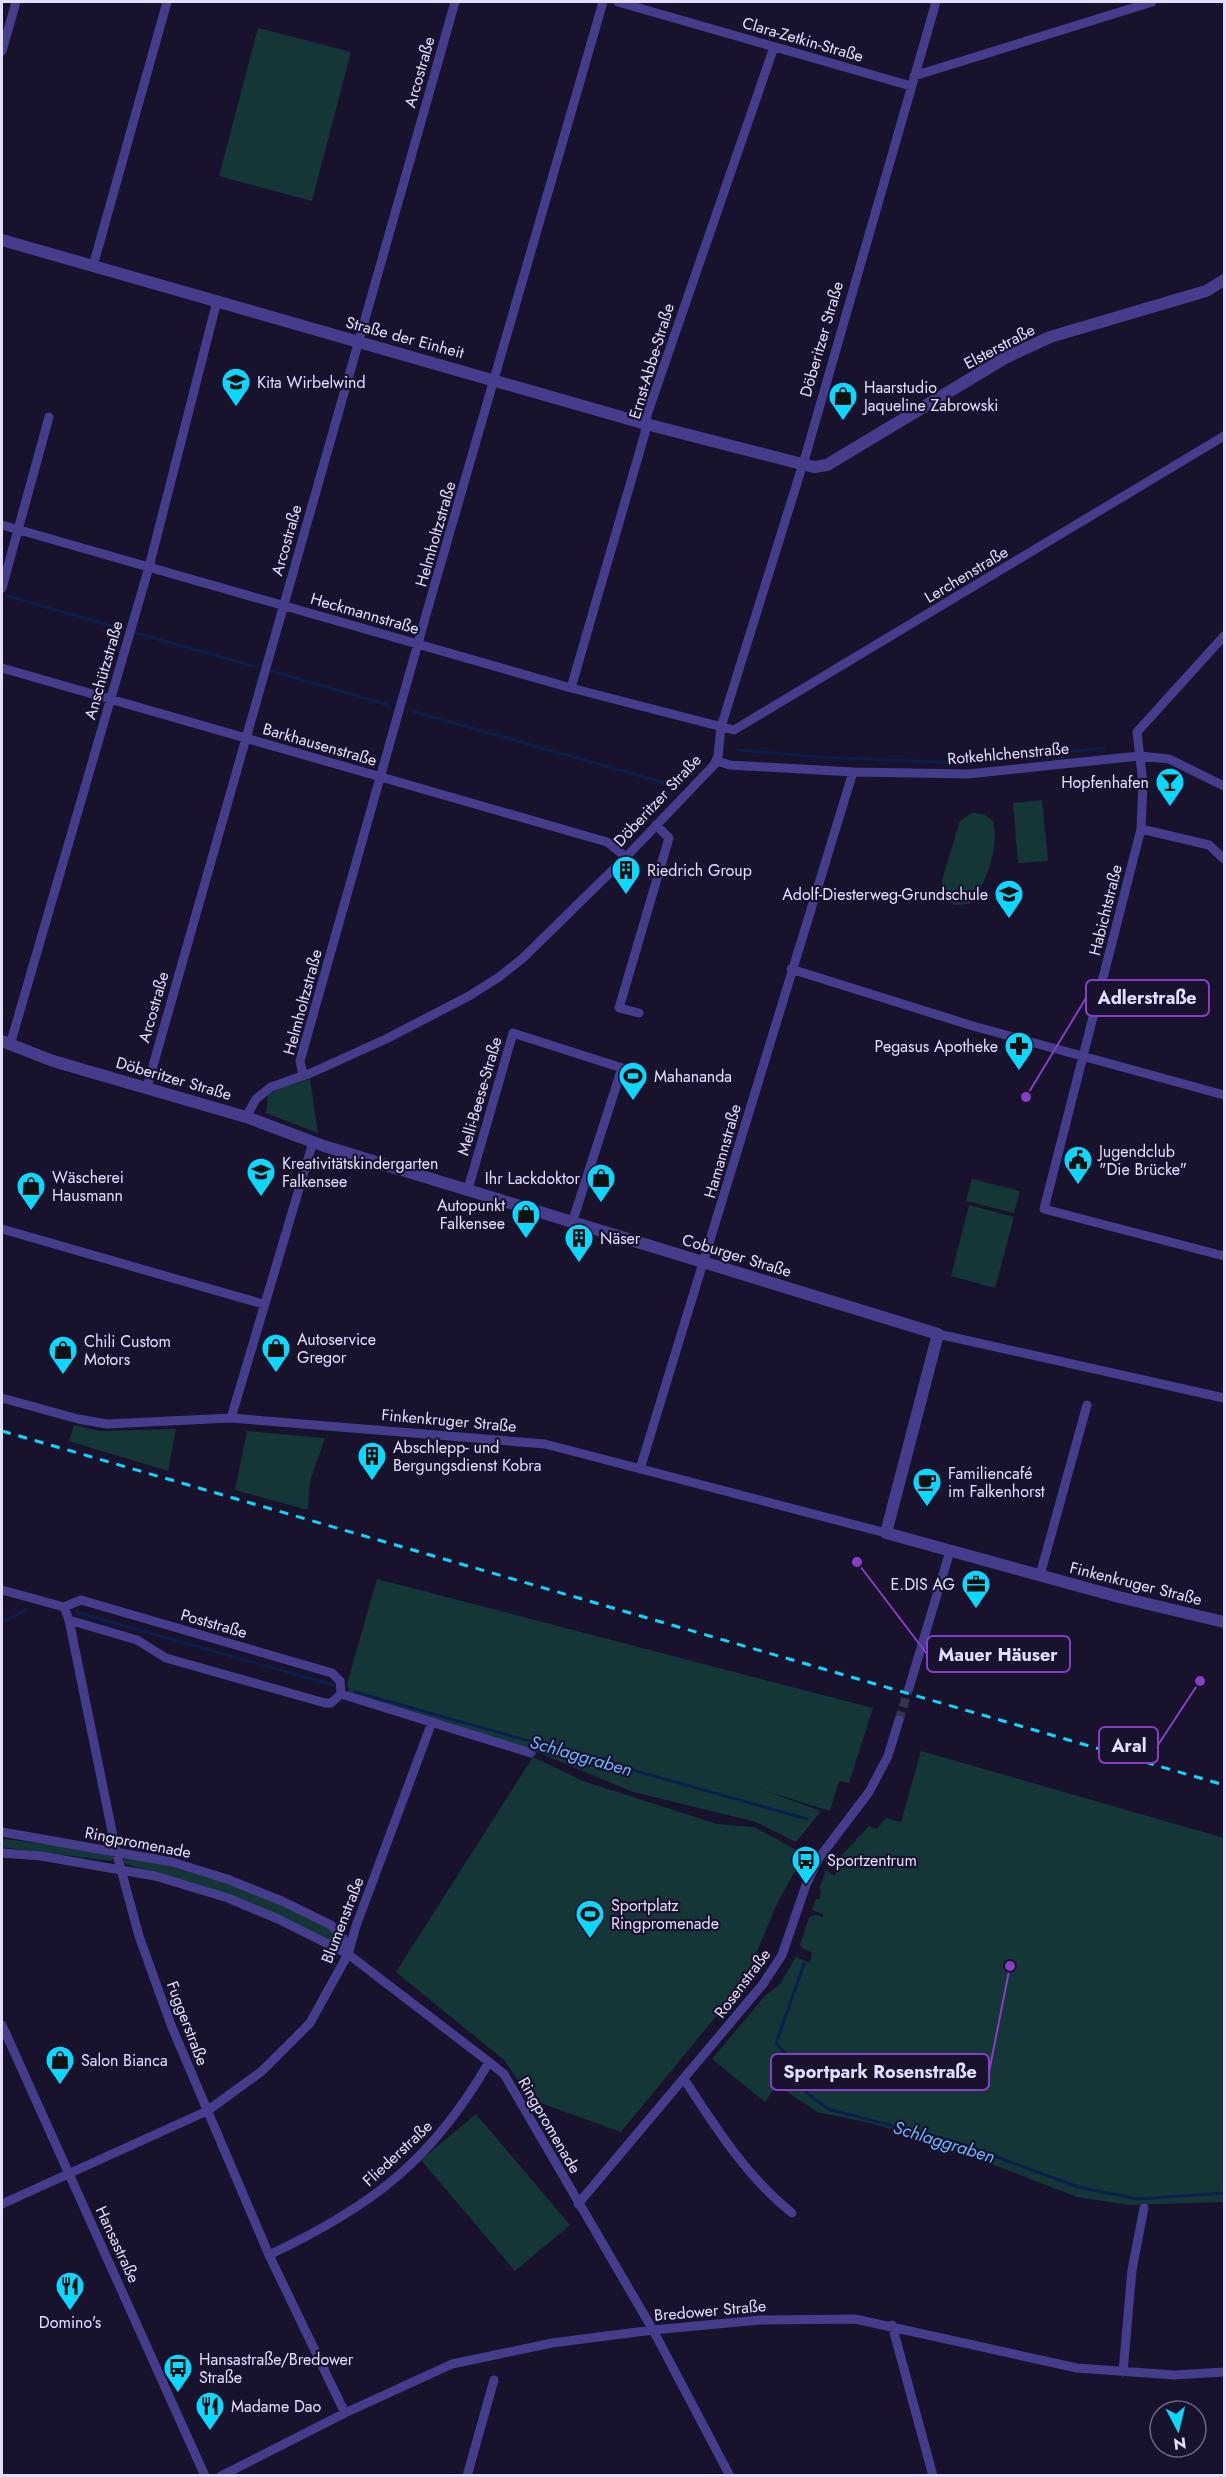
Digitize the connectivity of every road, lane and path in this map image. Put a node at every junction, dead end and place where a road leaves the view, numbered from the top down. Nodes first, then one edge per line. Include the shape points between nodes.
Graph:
1 (16, 2) edge
2 (167, 2) edge
3 (455, 2) edge
4 (603, 2) edge
5 (618, 2) edge
6 (936, 2) edge
7 (1152, 2) edge
8 (1134, 4) edge
9 (774, 47) junction
10 (2, 51) edge
11 (913, 81) junction
12 (2, 240) edge
13 (93, 266) junction
14 (1224, 280) edge
15 (217, 301) junction
16 (357, 341) junction
17 (494, 379) junction
18 (49, 417) dead end
19 (646, 424) junction
20 (1224, 436) edge
21 (801, 466) junction
22 (2, 525) edge
23 (18, 530) junction
24 (149, 567) junction
25 (2, 588) edge
26 (283, 605) junction
27 (1224, 636) edge
28 (420, 645) junction
29 (2, 668) edge
30 (571, 688) junction
31 (110, 699) junction
32 (721, 727) junction
33 (244, 738) junction
34 (1139, 756) junction
35 (717, 761) junction
36 (853, 772) junction
37 (379, 777) junction
38 (1224, 786) edge
39 (656, 825) junction
40 (1141, 829) junction
41 (626, 857) junction
42 (1224, 860) edge
43 (791, 969) junction
44 (639, 1013) dead end
45 (6, 1043) edge
46 (1083, 1057) junction
47 (303, 1075) junction
48 (147, 1087) junction
49 (1224, 1095) edge
50 (246, 1117) junction
51 (313, 1142) junction
52 (468, 1189) junction
53 (573, 1220) junction
54 (2, 1229) edge
55 (1224, 1256) edge
56 (705, 1262) junction
57 (263, 1304) junction
58 (938, 1334) junction
59 (2, 1398) edge
60 (1224, 1398) edge
61 (1087, 1406) dead end
62 (231, 1418) junction
63 (640, 1469) junction
64 (886, 1533) junction
65 (950, 1551) junction
66 (1040, 1575) junction
67 (2, 1590) edge
68 (64, 1606) junction
69 (69, 1620) junction
70 (1224, 1622) edge
71 (909, 1688) tunnel mouth
72 (341, 1694) junction
73 (899, 1720) tunnel mouth
74 (430, 1726) junction
75 (531, 1753) dead end
76 (2, 1832) edge
77 (116, 1851) junction
78 (2, 1853) edge
79 (120, 1870) junction
80 (348, 1954) junction
81 (2, 2025) edge
82 (489, 2062) junction
83 (684, 2079) junction
84 (207, 2111) junction
85 (69, 2174) junction
86 (2, 2204) edge
87 (578, 2204) junction
88 (1144, 2208) dead end
89 (792, 2213) dead end
90 (269, 2255) junction
91 (892, 2325) junction
92 (653, 2330) junction
93 (1123, 2372) junction
94 (1224, 2372) edge
95 (494, 2380) dead end
96 (345, 2413) junction
97 (206, 2475) edge
98 (221, 2475) edge
99 (467, 2475) edge
100 (730, 2475) edge
101 (933, 2475) edge

1 - 10 street
2 - 13 street
3 - 16 street, Arcostraße
4 - 17 street, Helmholtzstraße
5 - 9 street, Clara-Zetkin-Straße
6 - 11 street, Döberitzer Straße
7 - 8 street
8 - 11 street
9 - 11 street, Clara-Zetkin-Straße
9 - 19 street, Ernst-Abbe-Straße
11 - 21 street, Döberitzer Straße
12 - 13 street, Straße der Einheit
13 - 15 street, Straße der Einheit
14 - 21 street, Elsterstraße via 1206,291 1050,337 1005,358 827,465
15 - 16 street, Straße der Einheit
15 - 24 street, Anschützstraße
16 - 17 street, Straße der Einheit
16 - 26 street, Arcostraße
17 - 19 street, Straße der Einheit
17 - 28 street, Helmholtzstraße
18 - 23 street
19 - 21 street, Straße der Einheit
19 - 30 street, Ernst-Abbe-Straße
20 - 32 street, Lerchenstraße via 734,730
21 - 32 street, Döberitzer Straße
22 - 23 street, Heckmannstraße
23 - 24 street, Heckmannstraße
23 - 25 street
24 - 26 street, Heckmannstraße
24 - 31 street, Anschützstraße
26 - 28 street, Heckmannstraße
26 - 33 street, Arcostraße
27 - 34 street, Habichtstraße via 1137,732
28 - 30 street, Heckmannstraße
28 - 37 street, Helmholtzstraße
29 - 31 street, Barkhausenstraße
30 - 32 street, Heckmannstraße
31 - 33 street, Barkhausenstraße
31 - 45 street, Anschützstraße
32 - 35 street, Döberitzer Straße
33 - 37 street, Barkhausenstraße
33 - 48 street, Arcostraße
34 - 36 street, Rotkehlchenstraße via 968,774
34 - 38 street, Rotkehlchenstraße via 1169,759
34 - 40 street, Habichtstraße via 1143,784
35 - 36 street, Rotkehlchenstraße
35 - 39 street, Döberitzer Straße
36 - 43 street, Hamannstraße
37 - 41 street, Barkhausenstraße via 607,842
37 - 47 street, Helmholtzstraße via 300,1061
39 - 41 street, Döberitzer Straße
39 - 44 street via 669,838 619,1008
40 - 42 street via 1209,845
40 - 46 street, Habichtstraße
41 - 47 street, Döberitzer Straße via 499,977 386,1039
43 - 46 street
43 - 56 street, Hamannstraße
45 - 48 street, Döberitzer Straße via 53,1061
46 - 49 street
46 - 55 street, Habichtstraße via 1044,1209
47 - 50 street, Döberitzer Straße via 263,1092
48 - 50 street, Döberitzer Straße
50 - 51 street, Coburger Straße
51 - 52 street, Coburger Straße
51 - 57 street
52 - 53 street, Coburger Straße
52 - 53 street, Melli-Beese-Straße via 513,1033 622,1068
53 - 56 street, Coburger Straße
54 - 57 street
56 - 58 street, Coburger Straße
56 - 63 street, Hamannstraße
57 - 62 street
58 - 60 street, Coburger Straße
58 - 64 street
59 - 62 street, Finkenkruger Straße via 107,1424
61 - 66 street
62 - 63 street, Finkenkruger Straße via 545,1444
63 - 64 street, Finkenkruger Straße
64 - 65 street, Finkenkruger Straße
65 - 66 street, Finkenkruger Straße
65 - 71 street
66 - 70 street, Finkenkruger Straße
67 - 68 street, Poststraße
68 - 69 street
68 - 72 street, Poststraße via 81,1600 332,1673 340,1681
69 - 72 street via 137,1640 166,1658 314,1700 331,1703
69 - 77 street, Fuggerstraße
72 - 74 street
73 - 83 street, Rosenstraße via 888,1756 869,1792 826,1848 806,1885 782,1955 763,1984
74 - 75 street
74 - 80 street, Blumenstraße
76 - 77 street, Ringpromenade
77 - 79 street, Fuggerstraße
77 - 80 street, Ringpromenade via 172,1862 282,1900 331,1925 343,1938
78 - 79 street, Ringpromenade
79 - 80 street, Ringpromenade via 228,1898
79 - 84 street, Fuggerstraße via 171,2025
80 - 82 street, Ringpromenade
80 - 84 street, Blumenstraße via 310,2023 262,2071
81 - 85 street, Hansastraße
82 - 87 street, Ringpromenade via 504,2074
82 - 90 street, Fliederstraße via 446,2128 388,2186 352,2212
83 - 87 street, Rosenstraße
83 - 89 street via 731,2151 767,2192
84 - 85 street, Blumenstraße
84 - 90 street, Fuggerstraße
85 - 86 street, Blumenstraße
85 - 97 street, Hansastraße
87 - 92 street, Ringpromenade
88 - 93 street via 1132,2270
90 - 96 street, Fuggerstraße
91 - 92 street, Bredower Straße via 855,2319 760,2320
91 - 93 street, Bredower Straße via 1077,2368
91 - 101 street
92 - 96 street, Bredower Straße via 552,2343 452,2364
92 - 100 street, Ringpromenade
93 - 94 street, Bredower Straße
95 - 99 street
96 - 98 street, Bredower Straße

